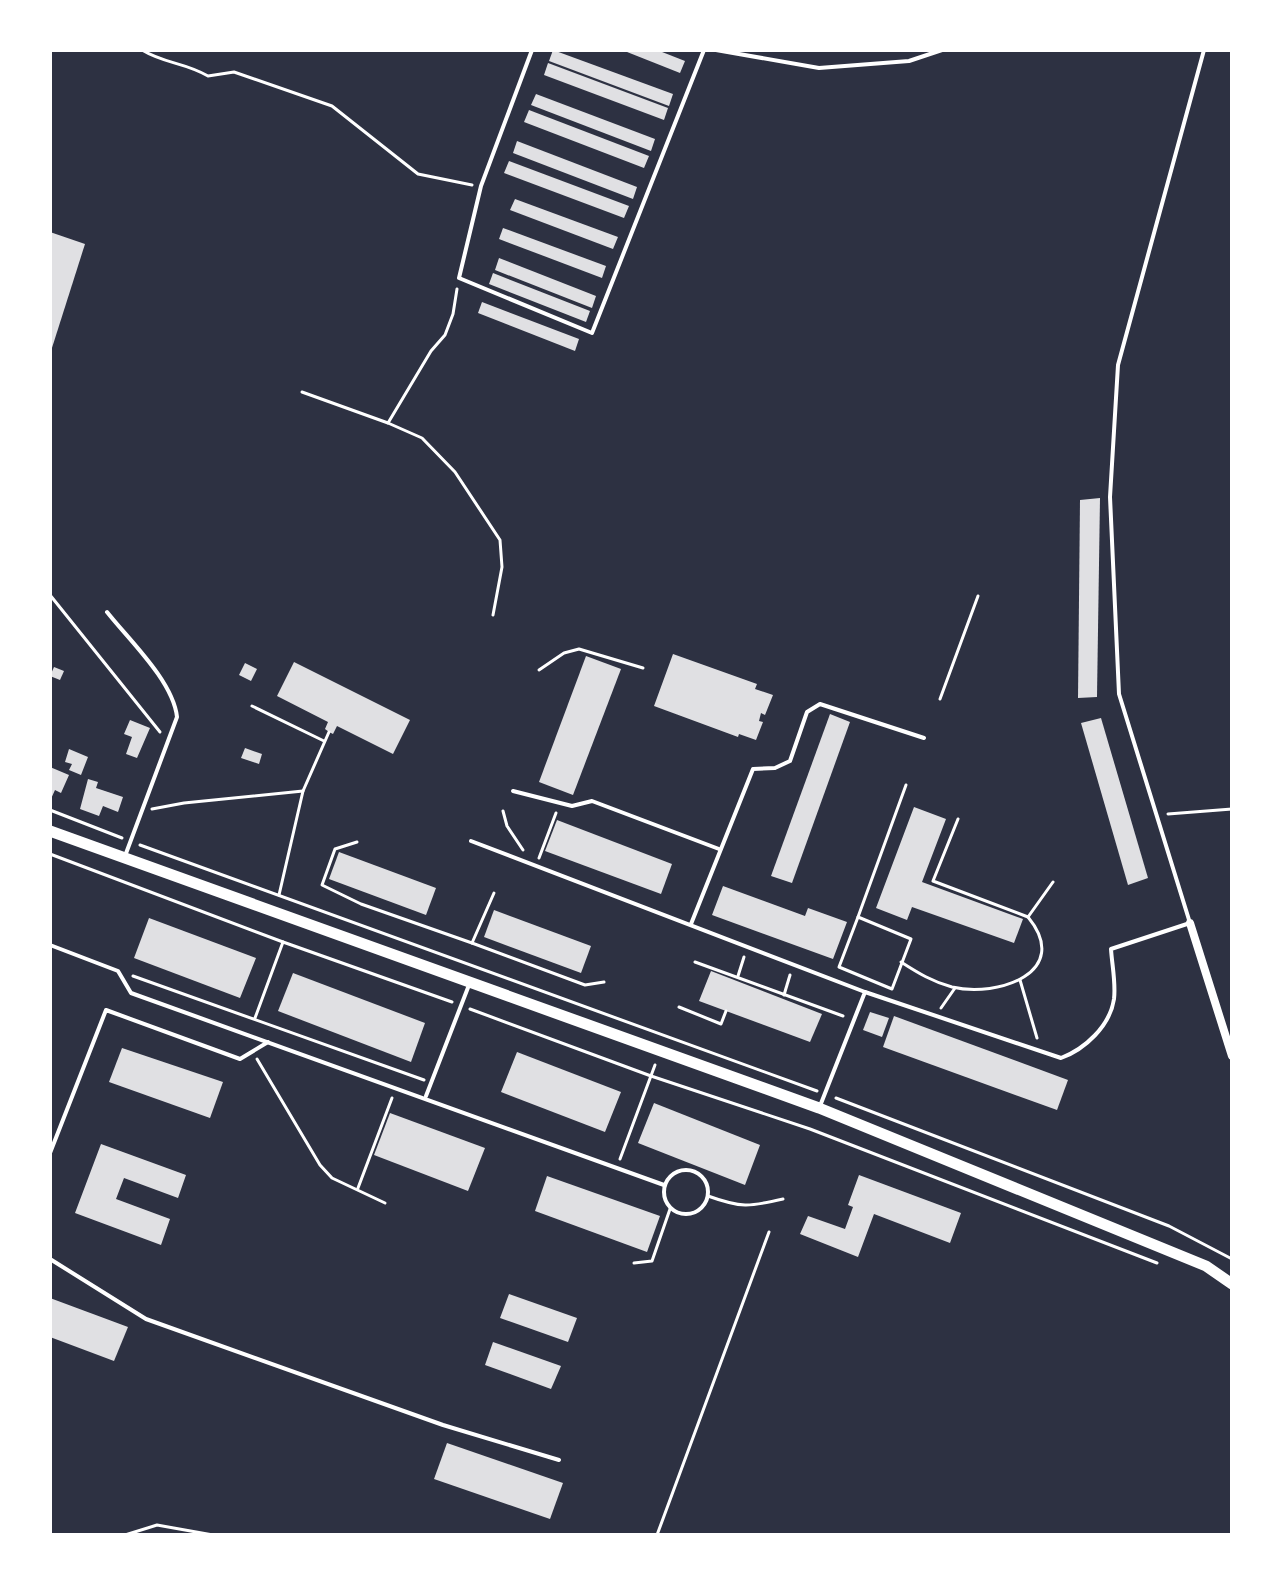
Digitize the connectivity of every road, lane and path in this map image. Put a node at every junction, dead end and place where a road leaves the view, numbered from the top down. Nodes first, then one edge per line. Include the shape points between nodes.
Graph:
1 (142, 50) edge
2 (532, 50) edge
3 (704, 50) edge
4 (716, 50) edge
5 (942, 50) edge
6 (1204, 50) edge
7 (481, 186) junction
8 (459, 278) junction
9 (302, 392) dead end
10 (388, 423) junction
11 (50, 595) edge
12 (978, 596) dead end
13 (107, 612) dead end
14 (493, 615) dead end
15 (643, 668) dead end
16 (539, 670) dead end
17 (940, 699) dead end
18 (252, 706) dead end
19 (329, 732) dead end
20 (924, 738) dead end
21 (168, 741) junction
22 (325, 741) junction
23 (906, 785) dead end
24 (303, 791) junction
25 (513, 791) dead end
26 (561, 802) junction
27 (142, 809) junction
28 (1232, 809) edge
29 (503, 811) dead end
30 (1157, 815) junction
31 (958, 819) dead end
32 (50, 831) edge
33 (471, 841) dead end
34 (357, 842) dead end
35 (719, 849) junction
36 (50, 854) edge
37 (124, 858) junction
38 (534, 864) junction
39 (1053, 882) dead end
40 (494, 893) dead end
41 (279, 895) dead end
42 (858, 917) junction
43 (1028, 917) junction
44 (1190, 923) junction
45 (691, 924) junction
46 (283, 942) junction
47 (472, 943) junction
48 (50, 945) edge
49 (748, 946) junction
50 (695, 962) dead end
51 (901, 962) junction
52 (794, 963) junction
53 (118, 971) junction
54 (737, 978) junction
55 (1020, 980) junction
56 (604, 982) dead end
57 (470, 983) junction
58 (955, 988) junction
59 (865, 992) junction
60 (784, 995) junction
61 (461, 1006) junction
62 (679, 1007) dead end
63 (726, 1011) dead end
64 (935, 1015) junction
65 (255, 1019) junction
66 (854, 1020) junction
67 (268, 1042) junction
68 (660, 1050) junction
69 (1041, 1051) junction
70 (253, 1052) junction
71 (1232, 1056) edge
72 (651, 1076) junction
73 (431, 1082) junction
74 (396, 1087) junction
75 (426, 1097) junction
76 (819, 1108) junction
77 (50, 1153) edge
78 (617, 1168) junction
79 (664, 1185) junction
80 (357, 1190) junction
81 (708, 1196) junction
82 (783, 1199) dead end
83 (385, 1203) dead end
84 (670, 1209) junction
85 (769, 1232) dead end
86 (50, 1259) edge
87 (634, 1263) dead end
88 (1162, 1265) dead end
89 (1232, 1284) edge
90 (559, 1460) dead end
91 (125, 1535) edge
92 (213, 1535) edge
93 (271, 1535) edge
94 (307, 1535) edge
95 (657, 1535) edge

1 - 7 path via 208,76 234,72 332,106 418,174
2 - 7 lane
3 - 8 lane via 592,333
4 - 5 lane via 819,68 909,61
6 - 30 lane via 1117,379 1110,497 1119,694
7 - 8 lane
8 - 10 path via 445,335
9 - 10 path
10 - 14 path via 422,438 455,472 500,540 502,567
11 - 21 path
12 - 17 path
13 - 21 lane via 176,703
15 - 16 path via 579,649
18 - 22 path
19 - 22 path
20 - 35 lane via 820,704 807,712 790,761 753,769
21 - 27 lane
22 - 24 path
23 - 42 path
24 - 27 path
24 - 41 path
25 - 26 lane
26 - 35 lane via 572,806 592,801
26 - 38 path
27 - 37 lane
28 - 30 path
29 - 38 path via 507,826
30 - 44 lane
31 - 43 path via 933,881
32 - 37 main road
33 - 38 lane
34 - 47 path via 335,849 322,885
35 - 45 lane
36 - 46 path
37 - 57 main road
38 - 45 lane
39 - 43 path
40 - 47 path
42 - 51 path via 911,939
42 - 51 path via 839,967 892,989
43 - 55 path via 1043,943 1037,967
44 - 69 lane via 1111,949 1114,1000 1109,1015 1087,1045 1071,1054 1061,1058
44 - 71 street
45 - 49 lane
46 - 61 path
46 - 65 path
47 - 56 path via 585,985
48 - 53 lane
49 - 52 lane
49 - 54 path
50 - 54 path
51 - 58 path via 927,979
52 - 59 lane
52 - 60 path
53 - 65 path
53 - 67 lane via 131,993
54 - 60 path
55 - 58 path
55 - 69 path
57 - 61 lane
57 - 68 main road
58 - 64 path
59 - 64 lane
59 - 66 lane
60 - 66 path
61 - 72 path
61 - 73 lane
62 - 63 path via 721,1024
64 - 69 lane
65 - 73 path
66 - 76 lane
67 - 70 lane
67 - 74 lane
68 - 72 path
68 - 76 main road
70 - 77 lane via 240,1059 106,1010
70 - 80 path via 320,1165 332,1178
72 - 78 path
72 - 88 path via 810,1129
73 - 75 lane
74 - 75 lane
74 - 80 path
75 - 78 lane
76 - 89 main road via 1206,1266
78 - 79 lane
79 - 81 lane via 680,1170 695,1172 706,1182
79 - 84 lane
80 - 83 path
81 - 82 path via 734,1206
81 - 84 lane via 702,1208 690,1214
84 - 87 path via 652,1261
85 - 95 path
86 - 90 lane via 146,1319 443,1425
91 - 92 path via 157,1525
93 - 94 path

